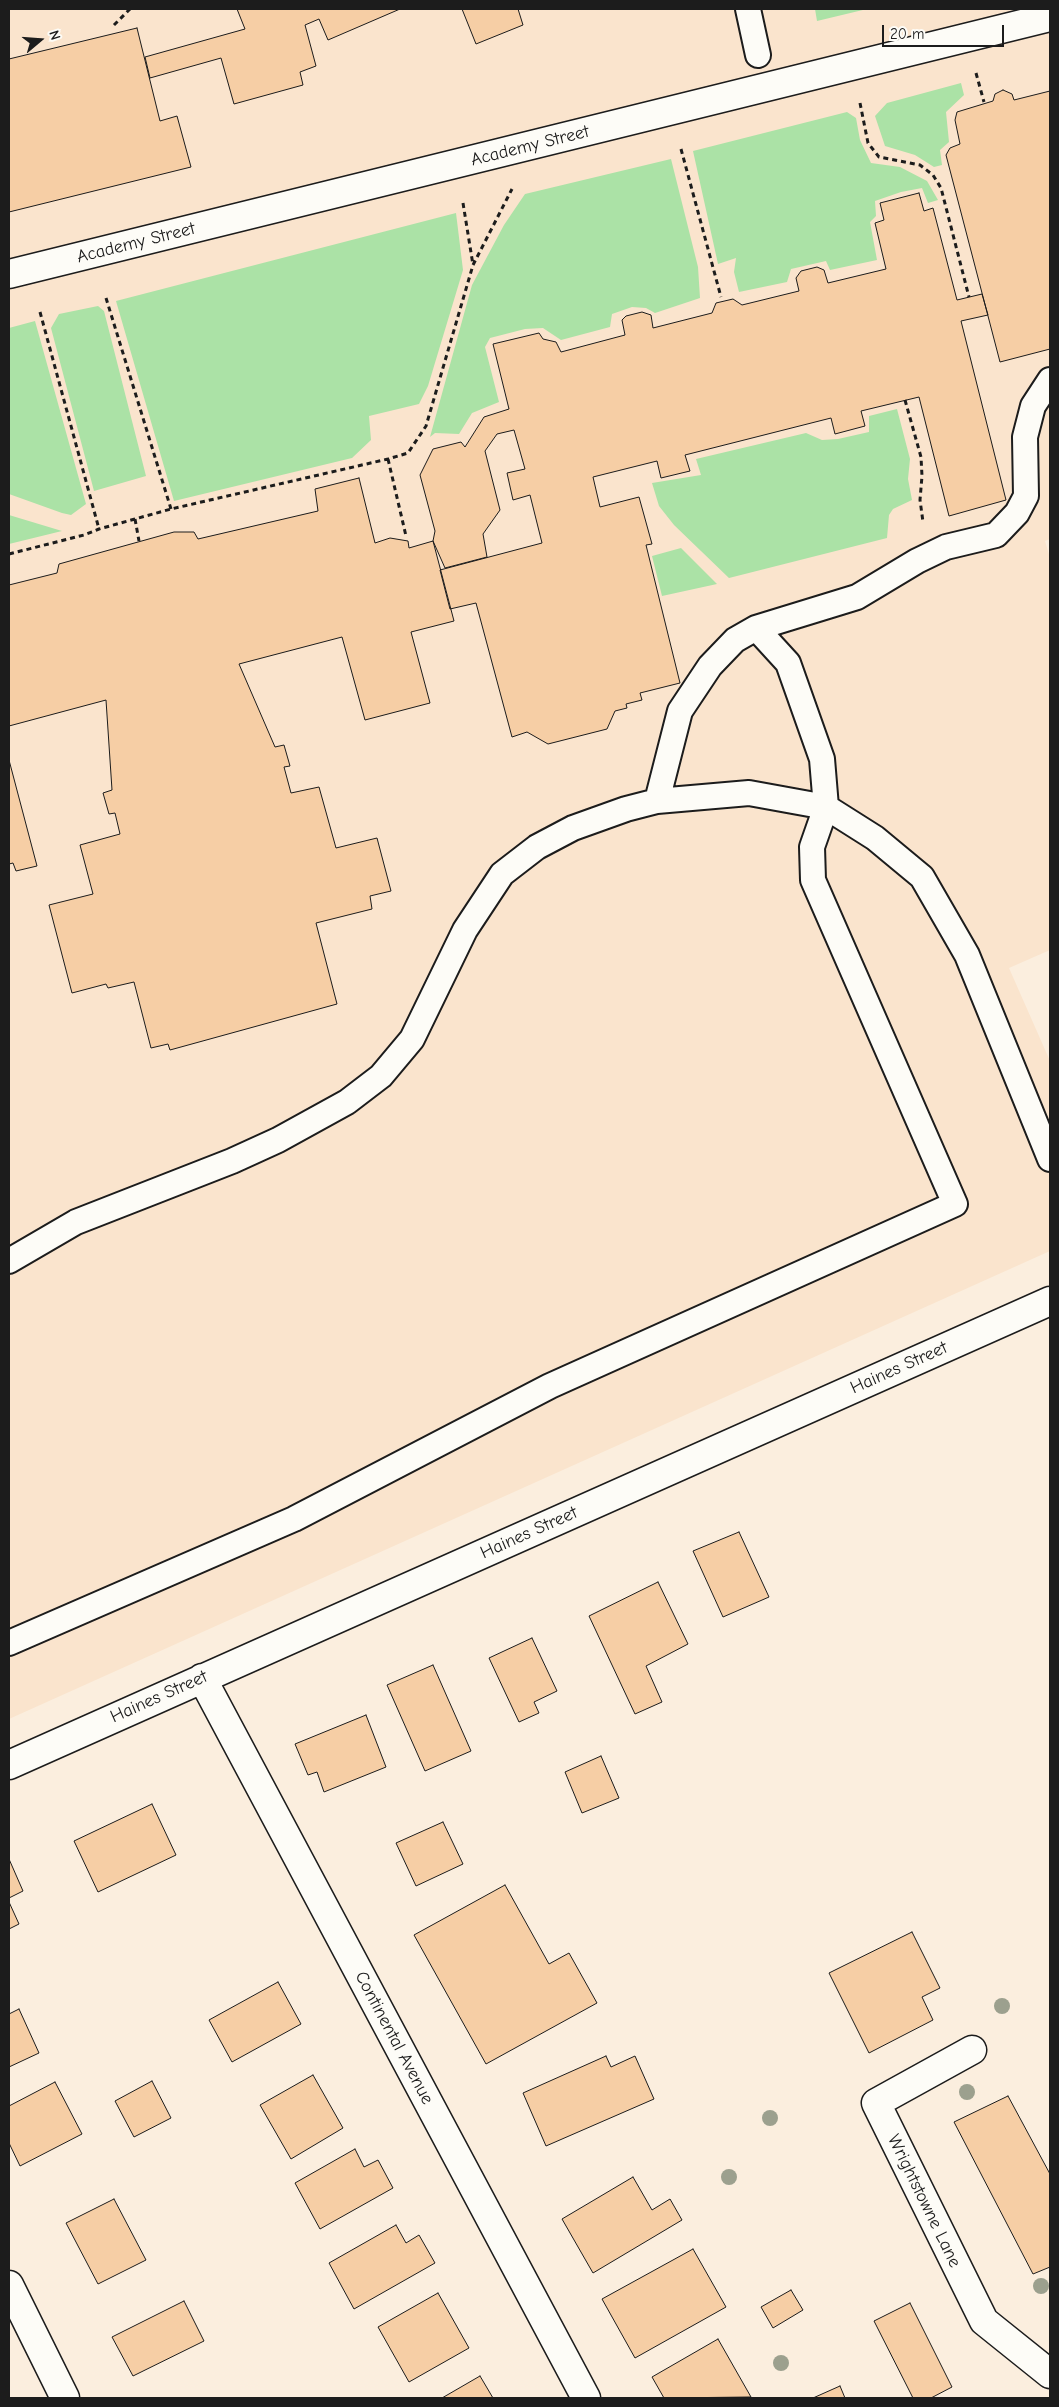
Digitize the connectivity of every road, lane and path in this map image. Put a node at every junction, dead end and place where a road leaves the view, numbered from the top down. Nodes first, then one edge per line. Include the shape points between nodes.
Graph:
1 (130, 9) edge
2 (748, 9) edge
3 (1050, 17) edge
4 (114, 25) dead end
5 (758, 55) dead end
6 (976, 73) dead end
7 (984, 102) dead end
8 (860, 103) dead end
9 (681, 149) dead end
10 (512, 188) dead end
11 (463, 203) dead end
12 (473, 265) junction
13 (9, 274) edge
14 (721, 297) dead end
15 (969, 297) dead end
16 (106, 298) dead end
17 (40, 312) dead end
18 (1050, 380) edge
19 (905, 400) dead end
20 (388, 459) junction
21 (170, 509) junction
22 (135, 519) junction
23 (99, 529) junction
24 (925, 529) dead end
25 (406, 536) dead end
26 (139, 541) dead end
27 (9, 554) edge
28 (756, 628) junction
29 (658, 802) junction
30 (826, 807) junction
31 (1050, 1159) edge
32 (9, 1261) edge
33 (1050, 1301) edge
34 (9, 1643) edge
35 (202, 1678) junction
36 (9, 1765) edge
37 (972, 2050) dead end
38 (10, 2292) edge
39 (1050, 2374) edge
40 (65, 2398) edge
41 (586, 2398) edge

1 - 4 path
2 - 5 lane
3 - 13 street, Academy Street
6 - 7 path
8 - 15 path via 868,143 879,157 920,165 933,175 941,188
9 - 14 path
10 - 12 path
11 - 12 path
12 - 20 path via 426,426 408,452
16 - 21 path
17 - 23 path
18 - 28 lane via 1033,406 1025,437 1026,496 1017,513 996,535 946,548 917,561 857,597
19 - 24 path via 921,457 920,500
20 - 21 path
20 - 25 path
21 - 22 path
22 - 23 path
22 - 26 path
23 - 27 path
28 - 29 lane via 735,640 710,666 680,711
28 - 30 lane via 788,663 822,759
29 - 30 lane via 749,793
29 - 32 lane via 626,809 573,828 537,847 502,874 465,930 412,1039 381,1076 347,1102 232,1162 76,1222
30 - 31 lane via 875,838 922,877 967,955
30 - 34 lane via 812,847 813,880 955,1204 550,1386 294,1519
33 - 35 street, Haines Street
35 - 36 street, Haines Street
35 - 41 street, Continental Avenue
37 - 39 street, Wrightstowne Lane via 876,2103 984,2321
38 - 40 street

